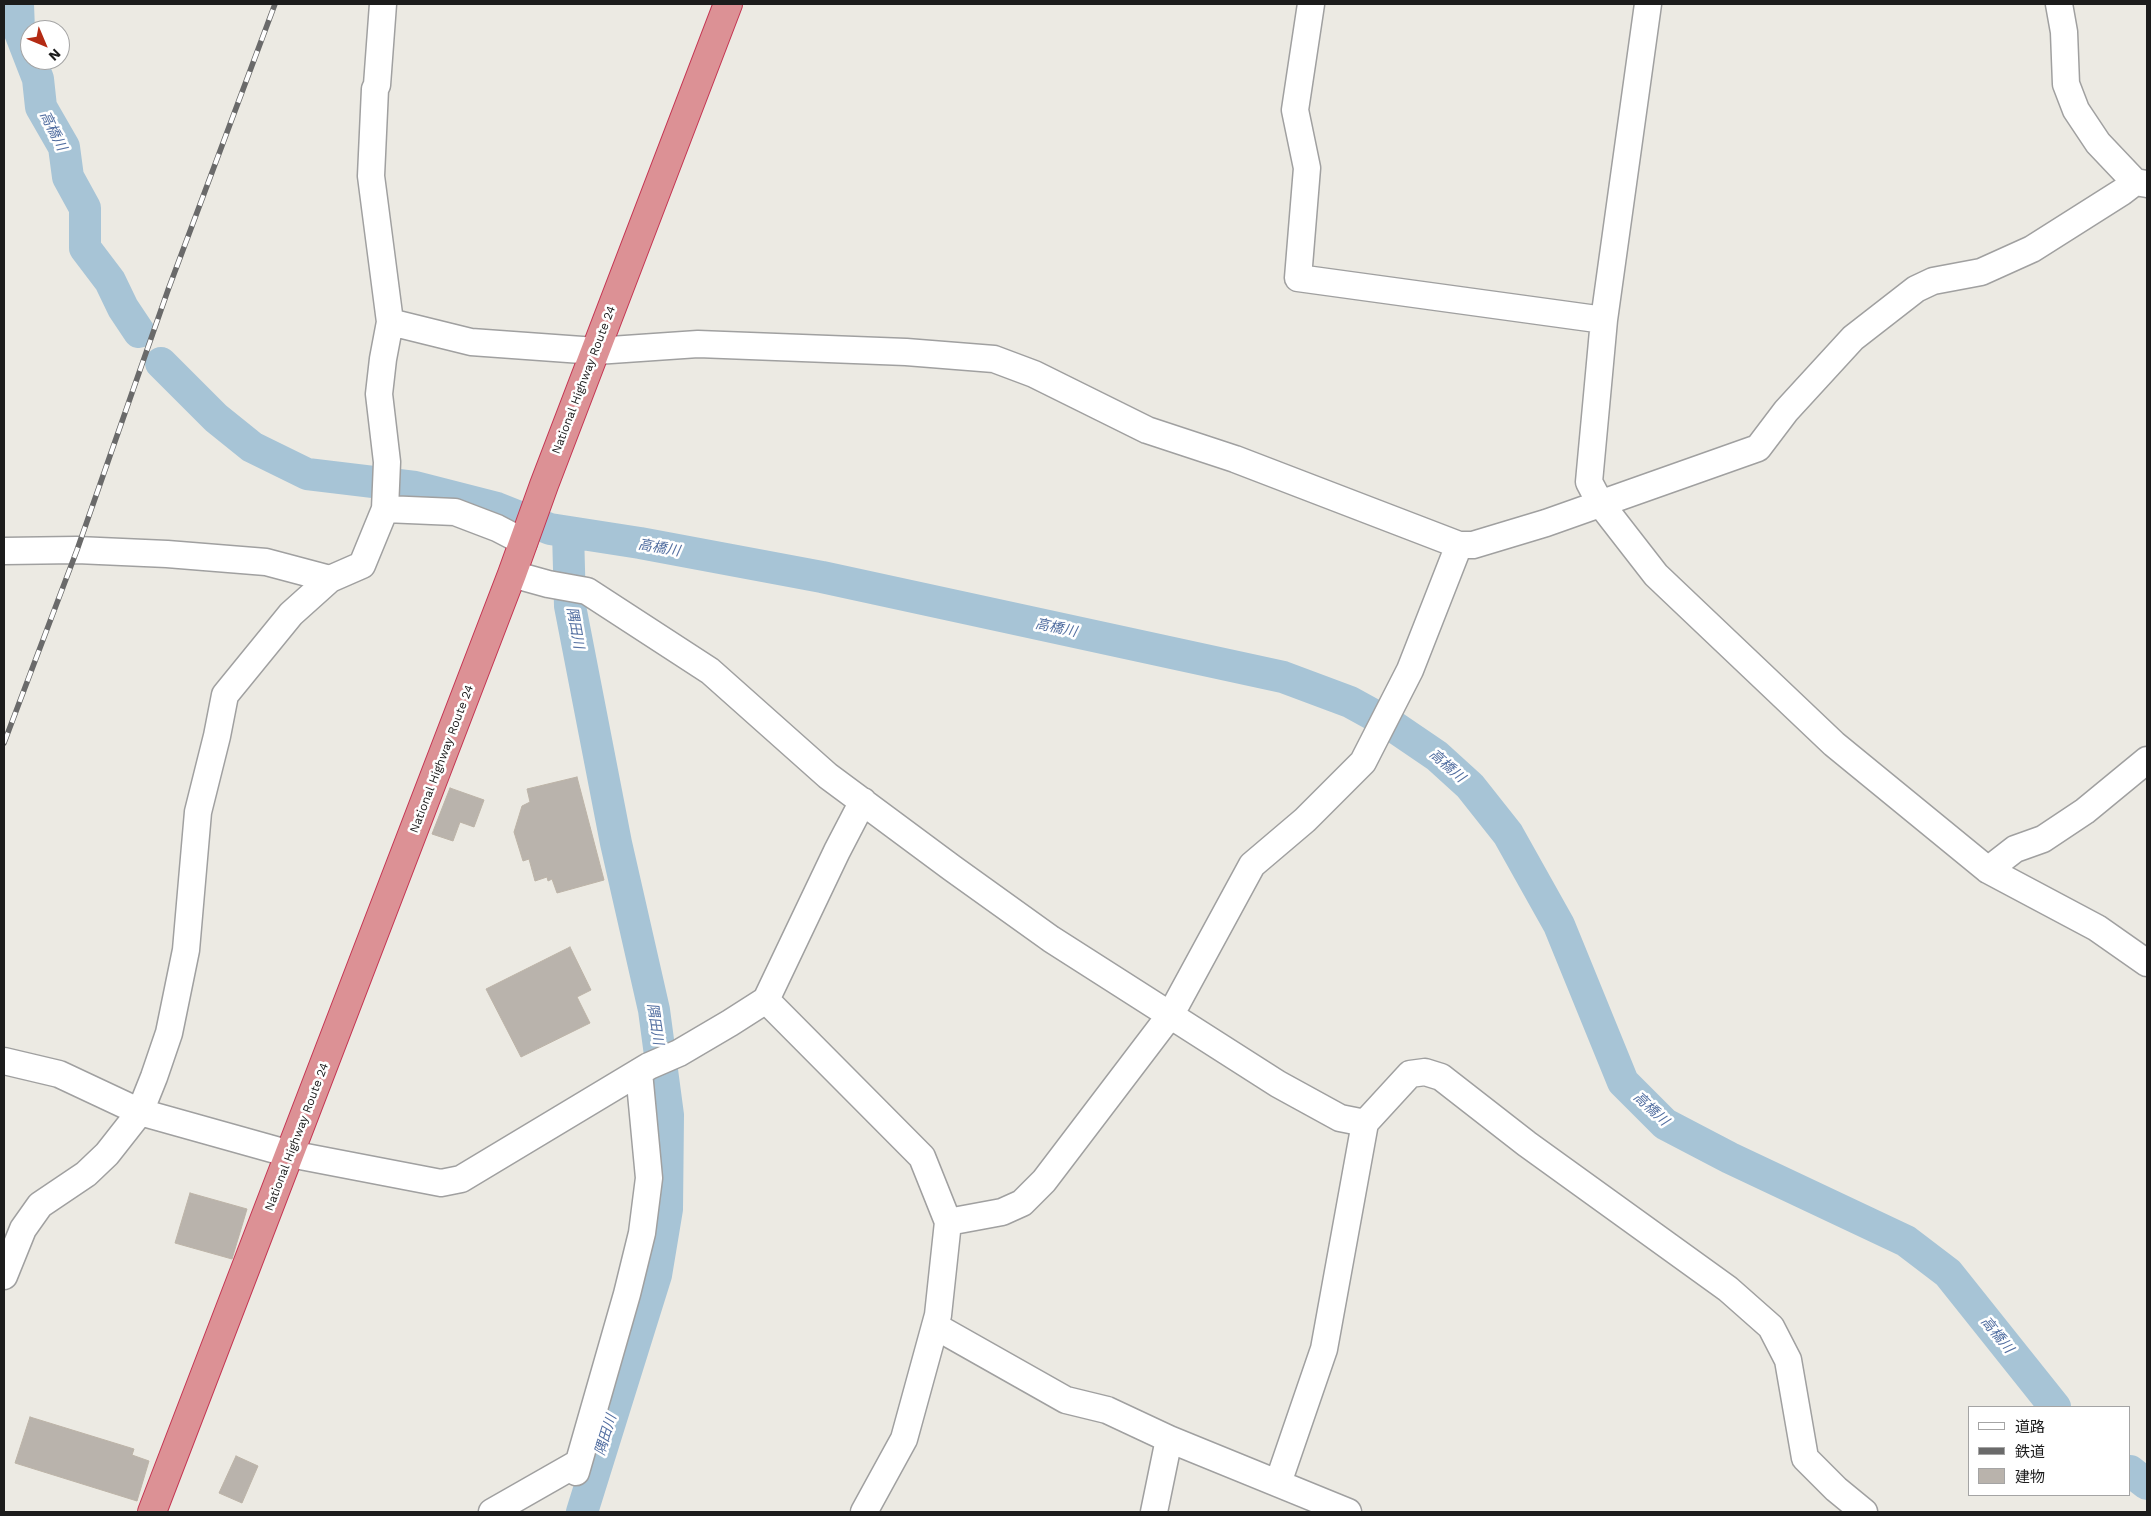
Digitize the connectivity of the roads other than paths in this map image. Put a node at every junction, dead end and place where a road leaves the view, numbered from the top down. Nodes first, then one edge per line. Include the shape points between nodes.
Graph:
1 (383, 4) edge
2 (728, 4) edge
3 (1311, 4) edge
4 (1648, 4) edge
5 (2059, 4) edge
6 (2141, 183) edge
7 (1604, 320) junction
8 (390, 322) junction
9 (596, 352) junction
10 (1600, 503) junction
11 (385, 509) junction
12 (524, 542) junction
13 (1459, 545) junction
14 (4, 551) edge
15 (512, 574) junction
16 (330, 579) junction
17 (2147, 760) edge
18 (863, 801) junction
19 (1988, 870) junction
20 (2147, 964) edge
21 (766, 1000) junction
22 (1170, 1014) junction
23 (4, 1061) edge
24 (644, 1069) junction
25 (140, 1112) junction
26 (1364, 1123) junction
27 (290, 1154) junction
28 (948, 1222) junction
29 (4, 1276) edge
30 (935, 1326) junction
31 (1169, 1439) junction
32 (1278, 1484) junction
33 (497, 1511) edge
34 (152, 1512) edge
35 (864, 1512) edge
36 (1154, 1512) edge
37 (1348, 1512) edge
38 (1864, 1512) edge

1 - 8 street via 371,176
2 - 9 highway, National Highway Route 24
3 - 7 street via 1295,110 1307,168 1298,278
4 - 7 street
5 - 6 street via 2064,32 2066,84 2076,110 2098,142
6 - 10 street via 2032,249 1981,272 1934,281 1916,289 1853,338 1786,411 1758,448
7 - 10 street via 1589,482
8 - 9 street via 471,342
8 - 11 street via 379,394 387,462
9 - 12 highway, National Highway Route 24
9 - 13 street via 698,344 906,352 994,359 1034,374 1147,430 1235,459
10 - 13 street via 1473,545
10 - 19 street via 1656,575 1720,637 1834,744
11 - 12 street via 455,512
11 - 16 street via 362,565
12 - 15 highway, National Highway Route 24
13 - 22 street via 1410,670 1363,762 1305,820 1252,865
14 - 16 street via 77,550 266,562
15 - 18 street via 587,591 710,671 828,776
15 - 27 highway, National Highway Route 24
16 - 25 street via 290,614 225,695 198,812 186,950 169,1033
17 - 19 street via 2085,811 2043,839 2015,849
18 - 21 street
18 - 22 street via 1051,939
19 - 20 street via 2097,928
21 - 24 street via 678,1053
21 - 28 street via 922,1157
22 - 26 street via 1278,1084 1340,1118
22 - 28 street via 1044,1181 1022,1203 1002,1212
23 - 25 street via 59,1074
24 - 27 street via 461,1179 441,1183
24 - 33 street via 649,1178 642,1233 577,1467
25 - 27 street
25 - 29 street via 107,1154 86,1174 40,1205 23,1229
26 - 32 street via 1324,1349
26 - 38 street via 1410,1074 1434,1074 1728,1289 1771,1327 1788,1360 1805,1458
27 - 34 highway, National Highway Route 24
28 - 30 street
30 - 31 street via 1066,1400 1106,1410
30 - 35 street via 904,1439
31 - 32 street
31 - 36 street
32 - 37 street

